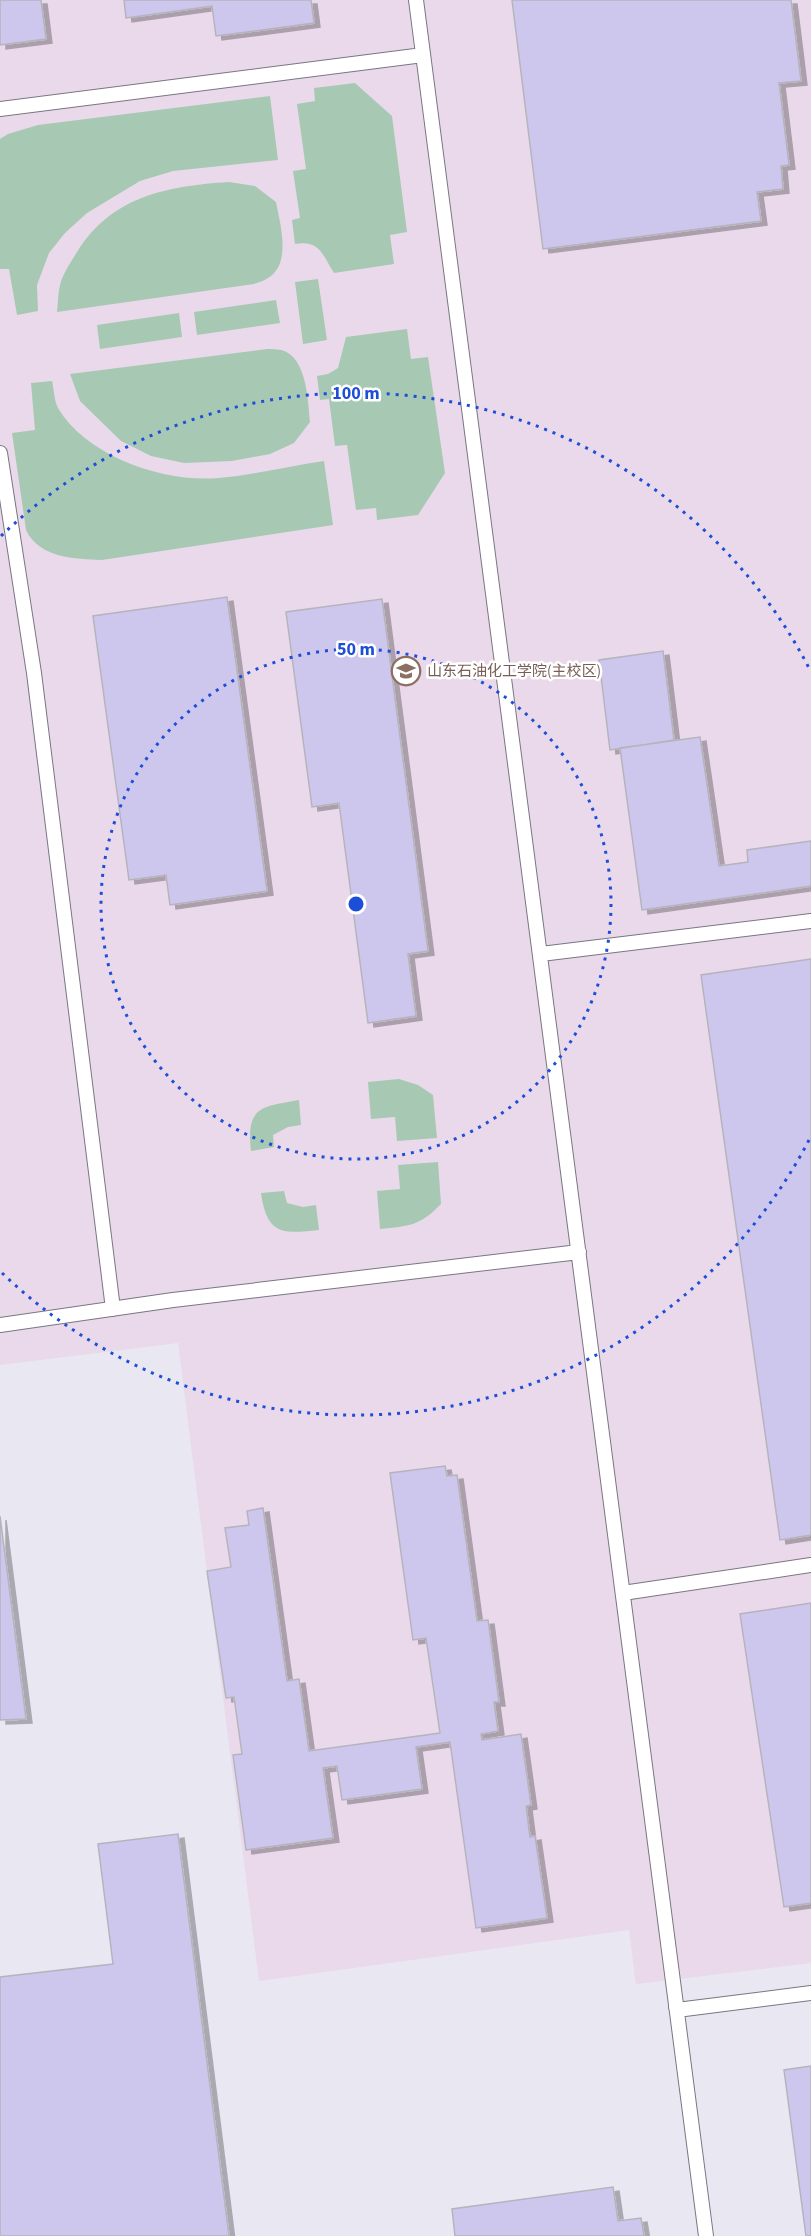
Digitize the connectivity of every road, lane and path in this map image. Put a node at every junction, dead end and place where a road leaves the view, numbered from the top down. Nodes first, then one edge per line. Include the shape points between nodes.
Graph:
1 (416, 0) edge
2 (423, 55) junction
3 (0, 109) edge
4 (0, 453) edge
5 (811, 921) edge
6 (541, 954) junction
7 (579, 1252) junction
8 (113, 1309) junction
9 (0, 1325) edge
10 (811, 1564) edge
11 (623, 1593) junction
12 (811, 1993) edge
13 (676, 2008) junction
14 (706, 2236) edge

1 - 2 lane
2 - 3 lane
2 - 6 lane
4 - 8 lane via 34,673
5 - 6 lane
6 - 7 lane
7 - 8 lane
7 - 11 lane
8 - 9 lane
10 - 11 lane
11 - 13 lane
12 - 13 lane
13 - 14 lane

